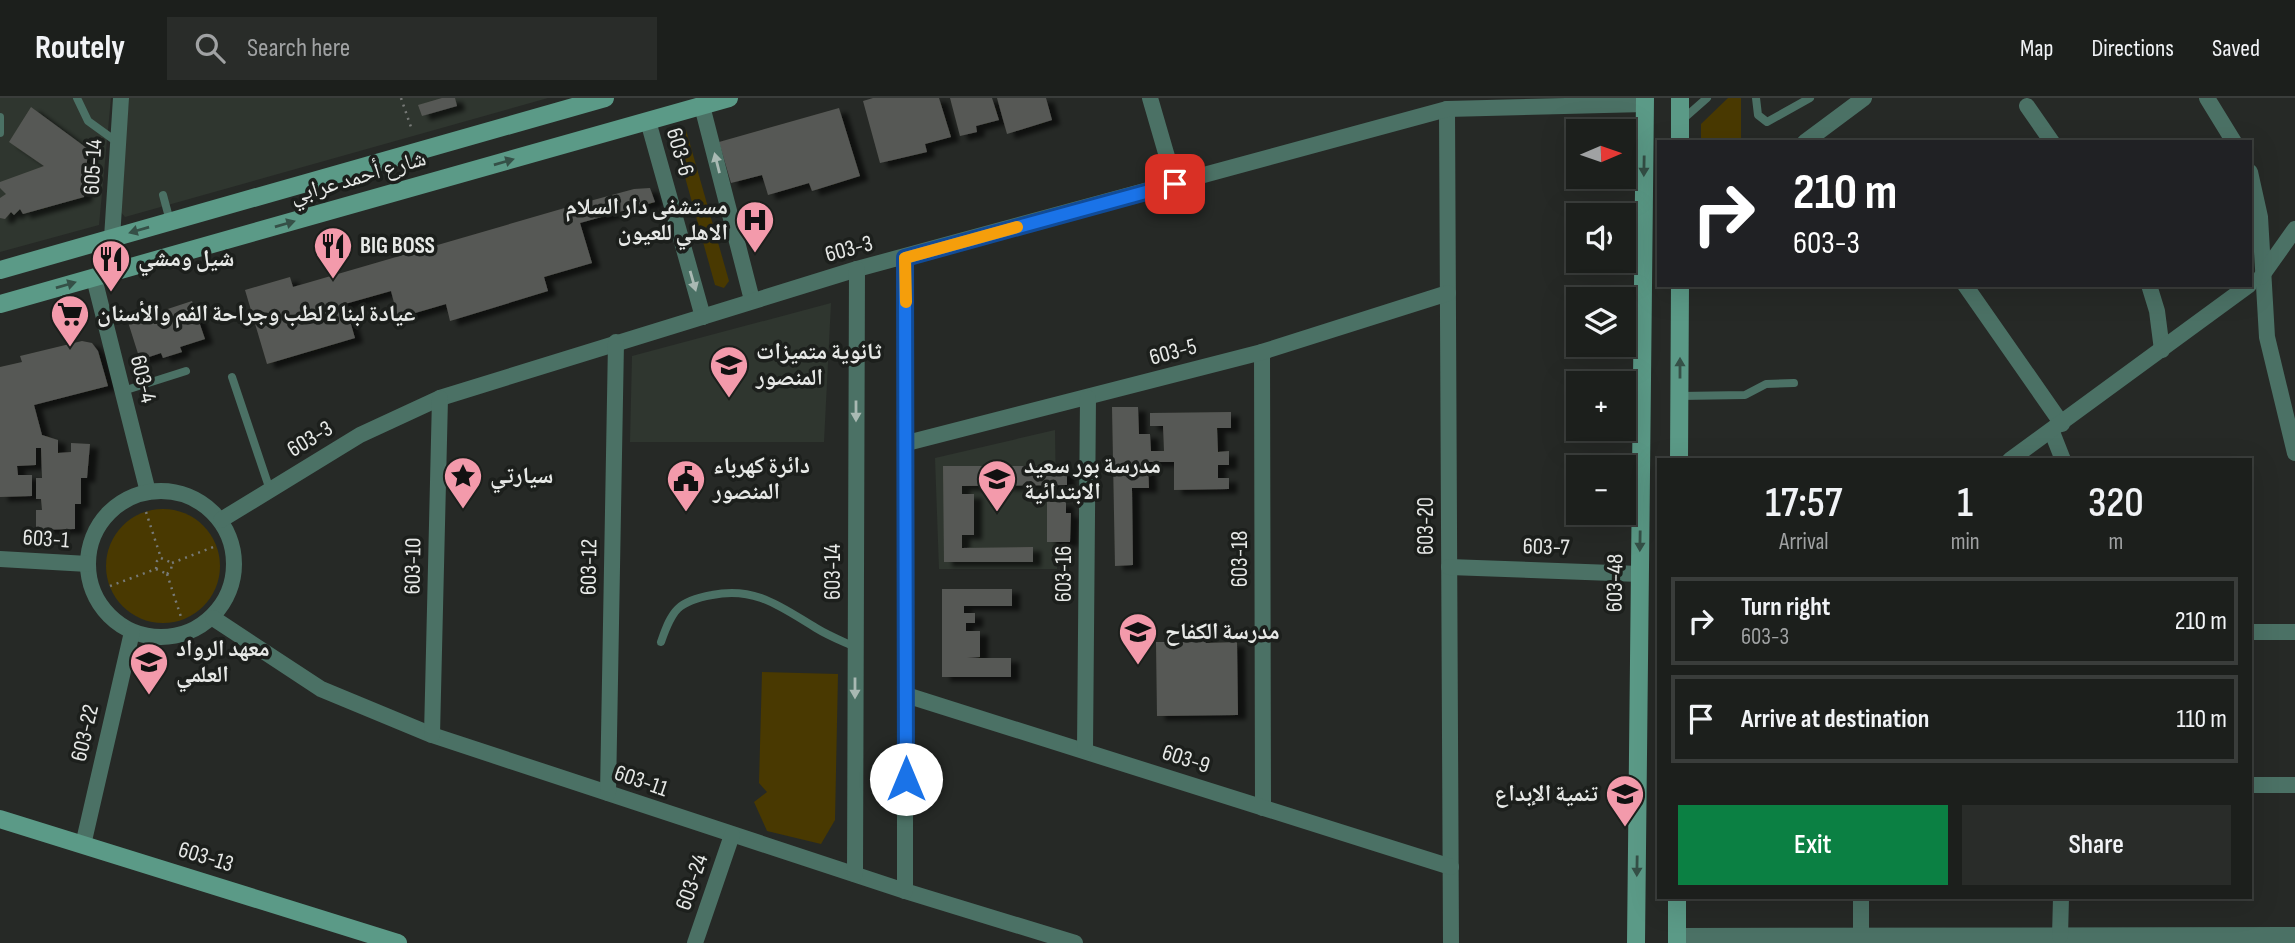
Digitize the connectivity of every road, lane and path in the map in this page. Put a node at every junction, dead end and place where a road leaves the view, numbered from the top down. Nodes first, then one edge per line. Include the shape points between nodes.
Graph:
1 (77, 98) edge
2 (121, 98) edge
3 (401, 98) edge
4 (605, 98) edge
5 (729, 98) edge
6 (1150, 98) edge
7 (1680, 98) edge
8 (1707, 98) edge
9 (1756, 98) edge
10 (1810, 98) edge
11 (1864, 98) edge
12 (2207, 98) edge
13 (1645, 101) edge
14 (702, 106) junction
15 (2027, 106) dead end
16 (1447, 109) junction
17 (0, 117) edge
18 (648, 121) junction
19 (1680, 122) junction
20 (412, 130) dead end
21 (0, 133) edge
22 (1680, 140) edge
23 (1808, 140) edge
24 (2051, 140) edge
25 (2233, 140) edge
26 (117, 142) junction
27 (2252, 181) edge
28 (1175, 184) junction
29 (163, 195) dead end
30 (170, 221) junction
31 (2295, 229) edge
32 (112, 238) junction
33 (905, 258) junction
34 (856, 269) junction
35 (0, 270) edge
36 (93, 278) junction
37 (2254, 282) edge
38 (1680, 287) edge
39 (1966, 287) edge
40 (2150, 287) edge
41 (2247, 287) edge
42 (1448, 293) junction
43 (752, 300) junction
44 (0, 304) edge
45 (702, 317) junction
46 (616, 342) junction
47 (2162, 350) junction
48 (1262, 352) junction
49 (186, 371) dead end
50 (232, 377) dead end
51 (1794, 383) dead end
52 (123, 391) junction
53 (1680, 396) junction
54 (440, 398) junction
55 (1088, 398) junction
56 (2057, 428) junction
57 (907, 443) junction
58 (2295, 453) edge
59 (1679, 458) edge
60 (2013, 458) edge
61 (2063, 458) edge
62 (270, 490) junction
63 (148, 492) junction
64 (1650, 506) edge
65 (146, 512) dead end
66 (220, 520) junction
67 (216, 546) dead end
68 (162, 558) junction
69 (0, 559) edge
70 (172, 563) junction
71 (88, 565) junction
72 (1449, 567) junction
73 (156, 569) junction
74 (1640, 573) junction
75 (167, 574) junction
76 (110, 586) dead end
77 (213, 618) junction
78 (182, 620) dead end
79 (132, 632) junction
80 (2252, 632) edge
81 (2295, 632) edge
82 (661, 642) dead end
83 (855, 648) junction
84 (906, 695) junction
85 (432, 735) junction
86 (1085, 750) junction
87 (2252, 785) edge
88 (2295, 785) edge
89 (608, 793) junction
90 (1263, 808) junction
91 (0, 819) edge
92 (732, 835) junction
93 (83, 845) junction
94 (1451, 867) junction
95 (855, 874) junction
96 (905, 891) junction
97 (1677, 899) edge
98 (1861, 899) edge
99 (2061, 899) edge
100 (2295, 935) edge
101 (1861, 936) junction
102 (2060, 936) junction
103 (2122, 939) edge
104 (2275, 939) edge
105 (1677, 940) edge
106 (398, 943) edge
107 (695, 943) edge
108 (1075, 943) edge
109 (1451, 943) edge
110 (1636, 943) edge

1 - 26 lane via 88,121
2 - 26 street, 605-14
3 - 20 path
4 - 30 street, شارع أحمد عرابي
5 - 14 street, شارع أحمد عرابي
6 - 28 street
7 - 19 street
8 - 19 lane
9 - 10 lane via 1758,115 1768,122
11 - 23 street
12 - 25 street
13 - 16 street, 603-3
13 -> 64 street, 603-48
14 - 18 street, شارع أحمد عرابي
43 -> 14 street, 603-6
15 - 24 street
16 - 28 street, 603-3
16 - 42 street, 603-20
17 - 21 lane
36 -> 18 street, شارع أحمد عرابي
18 -> 45 street, 603-6
19 - 22 street
26 - 32 street, 605-14
27 - 37 street via 2260,217
28 - 33 street, 603-3
29 - 30 lane
30 -> 32 street, شارع أحمد عرابي
31 - 37 street
32 - 35 street, شارع أحمد عرابي
33 - 34 street, 603-3
33 - 57 street
34 - 43 street, 603-3
34 -> 83 street, 603-14
44 -> 36 street, شارع أحمد عرابي
36 - 52 street, 603-4
37 - 58 street
53 -> 38 street
39 - 56 street
40 - 47 street
41 - 47 street
42 - 48 street, 603-5
42 - 72 street, 603-20
43 - 45 street, 603-3
45 - 46 street, 603-3
46 - 54 street, 603-3
46 - 89 street, 603-12
47 - 56 street
48 - 55 street, 603-5
48 - 90 street, 603-18
49 - 52 lane
50 - 62 lane
51 - 53 lane via 1766,384 1745,395
52 - 63 street, 603-4
53 - 59 street
54 - 62 street, 603-3 via 360,435
54 - 85 street, 603-10
55 - 57 street, 603-5
55 - 86 street, 603-16
56 - 60 street
56 - 61 street
57 - 84 street
62 - 66 street, 603-3
63 - 66 street via 188,496
63 - 71 street via 124,501 105,517 92,539
64 -> 74 street, 603-48
65 - 68 path
66 - 77 street via 230,539 234,570 226,601
67 - 70 path
68 - 70 path
68 - 73 path
69 - 71 street, 603-1
70 - 75 path
71 - 79 street via 100,605
72 - 74 street, 603-7
72 - 94 street, 603-20
73 - 75 path
73 - 76 path
74 -> 110 street, 603-48
75 - 78 path
77 - 79 street via 174,637
77 - 85 street, 603-11 via 321,689
79 - 93 street, 603-22
80 - 81 street
82 - 83 lane via 670,618 687,600 725,592 753,593 774,600
83 -> 95 street, 603-14
84 - 86 street, 603-9
84 - 96 street
85 - 89 street, 603-11
86 - 90 street, 603-9
87 - 88 street
89 - 92 street, 603-11
90 - 94 street, 603-9
91 - 93 street, 603-13
92 - 95 street, 603-11
92 - 107 street, 603-24
93 - 106 street, 603-13
94 - 109 street, 603-20
95 - 96 street, 603-11
96 - 108 street, 603-11
97 - 105 street
98 - 101 street
99 - 102 street
100 - 104 street
101 - 102 street
101 - 105 street
102 - 103 street
103 - 104 street

